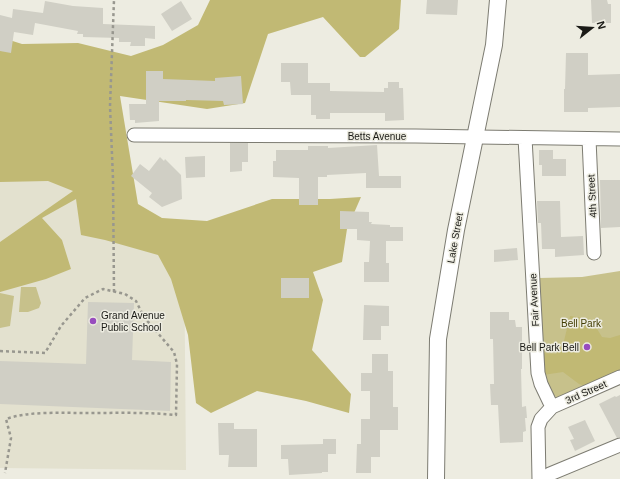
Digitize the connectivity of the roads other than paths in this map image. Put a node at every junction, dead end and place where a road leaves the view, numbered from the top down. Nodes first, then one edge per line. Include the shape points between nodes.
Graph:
1 (498, 0) edge
2 (134, 135) dead end
3 (475, 137) junction
4 (526, 138) junction
5 (589, 139) junction
6 (620, 140) edge
7 (594, 253) dead end
8 (620, 377) edge
9 (552, 407) junction
10 (620, 445) edge
11 (436, 479) edge
12 (539, 479) edge
13 (544, 479) edge

1 - 3 street, Lake Street via 494,45
2 - 3 street, Betts Avenue
3 - 4 street, Betts Avenue
3 - 11 street, Lake Street via 438,339
4 - 5 street, Betts Avenue
4 - 9 street, Fair Avenue via 538,373
5 - 6 street, Betts Avenue
5 - 7 street, 4th Street
8 - 9 street, 3rd Street
9 - 12 street via 541,419 538,427
10 - 13 street via 550,474

